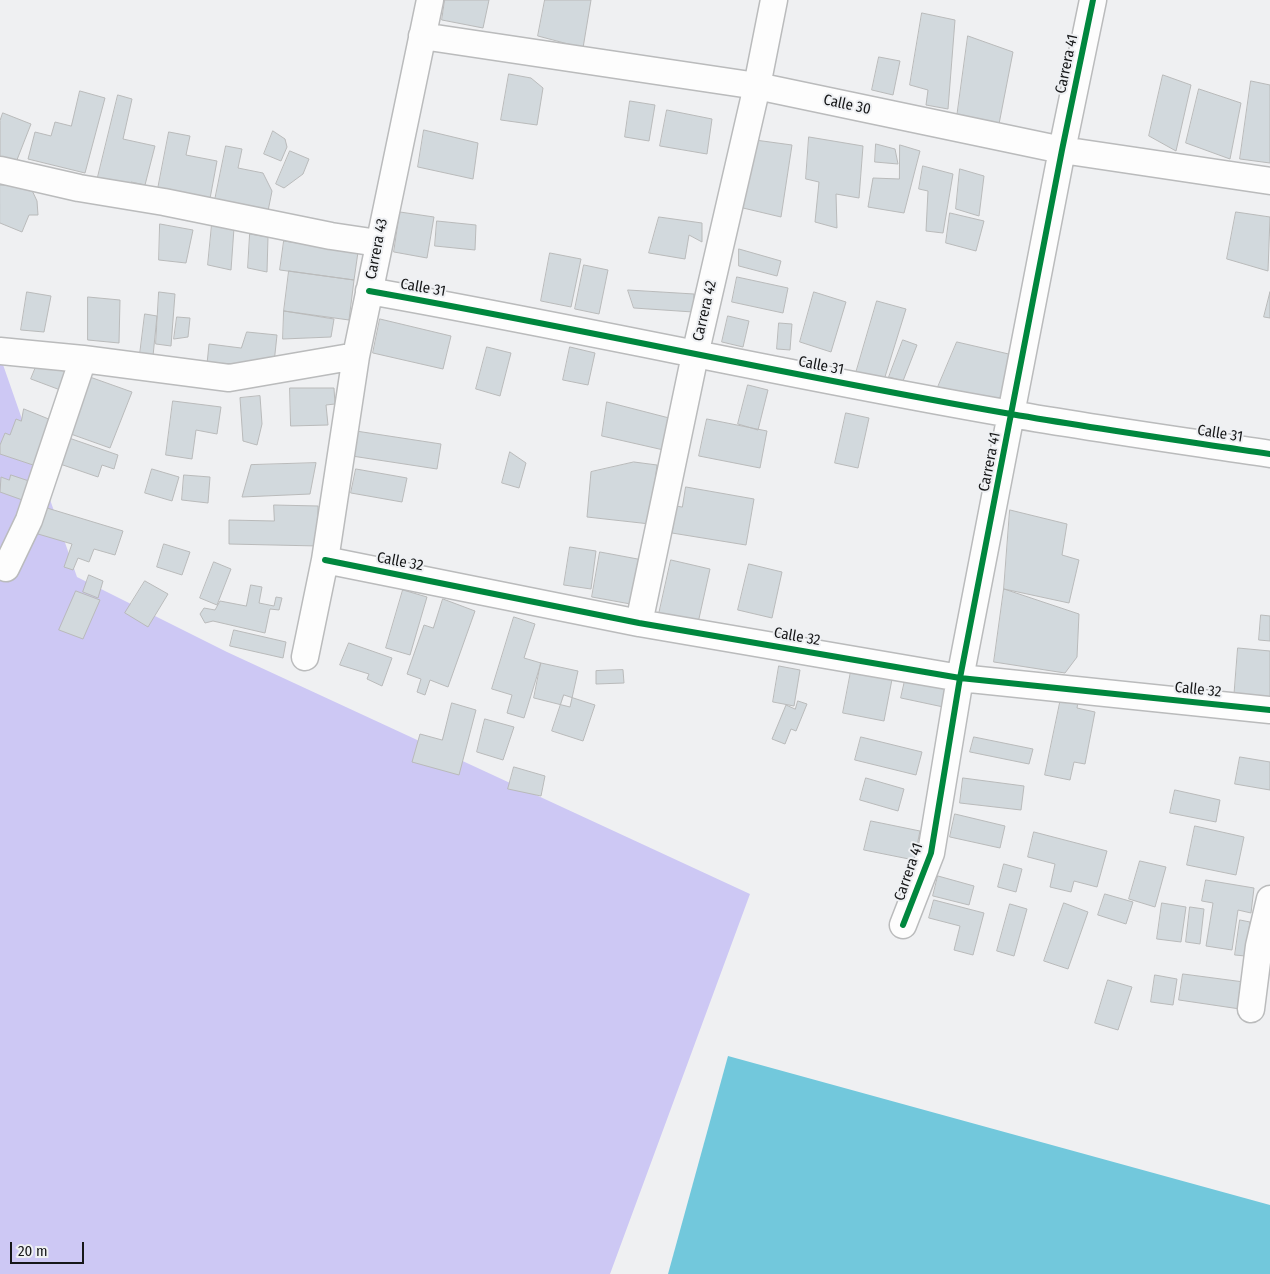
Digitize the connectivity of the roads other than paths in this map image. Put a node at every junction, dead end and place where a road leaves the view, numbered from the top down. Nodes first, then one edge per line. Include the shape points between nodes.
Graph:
1 (430, 0) edge
2 (774, 0) edge
3 (1093, 0) edge
4 (422, 36) junction
5 (757, 86) junction
6 (1062, 150) junction
7 (0, 170) edge
8 (1270, 181) edge
9 (378, 243) junction
10 (369, 291) junction
11 (0, 351) edge
12 (696, 355) junction
13 (356, 356) junction
14 (83, 359) junction
15 (1012, 414) junction
16 (1270, 454) edge
17 (325, 560) junction
18 (6, 568) dead end
19 (639, 624) junction
20 (305, 657) dead end
21 (960, 678) junction
22 (1270, 710) edge
23 (1270, 900) edge
24 (903, 925) dead end
25 (1265, 945) edge
26 (1251, 1009) dead end

1 - 4 street, Carrera 43
2 - 5 street, Carrera 42
3 - 6 street, Carrera 41
4 - 5 street, Calle 30
4 - 9 street, Carrera 43
5 - 6 street, Calle 30
5 - 12 street, Carrera 42
6 - 8 street, Calle 30
6 - 15 street, Carrera 41
7 - 9 street via 79,188
9 - 10 street, Carrera 43
10 - 12 street, Calle 31
10 - 13 street, Carrera 43
11 - 14 street
12 - 15 street, Calle 31
12 - 19 street, Carrera 42
13 - 14 street via 229,378
13 - 17 street, Carrera 43
14 - 18 street via 29,520
15 - 16 street, Calle 31
15 - 21 street, Carrera 41
17 - 19 street, Calle 32
17 - 20 street, Carrera 43
19 - 21 street, Calle 32
21 - 22 street, Calle 32
21 - 24 street, Carrera 41 via 931,853
23 - 25 street
25 - 26 street

